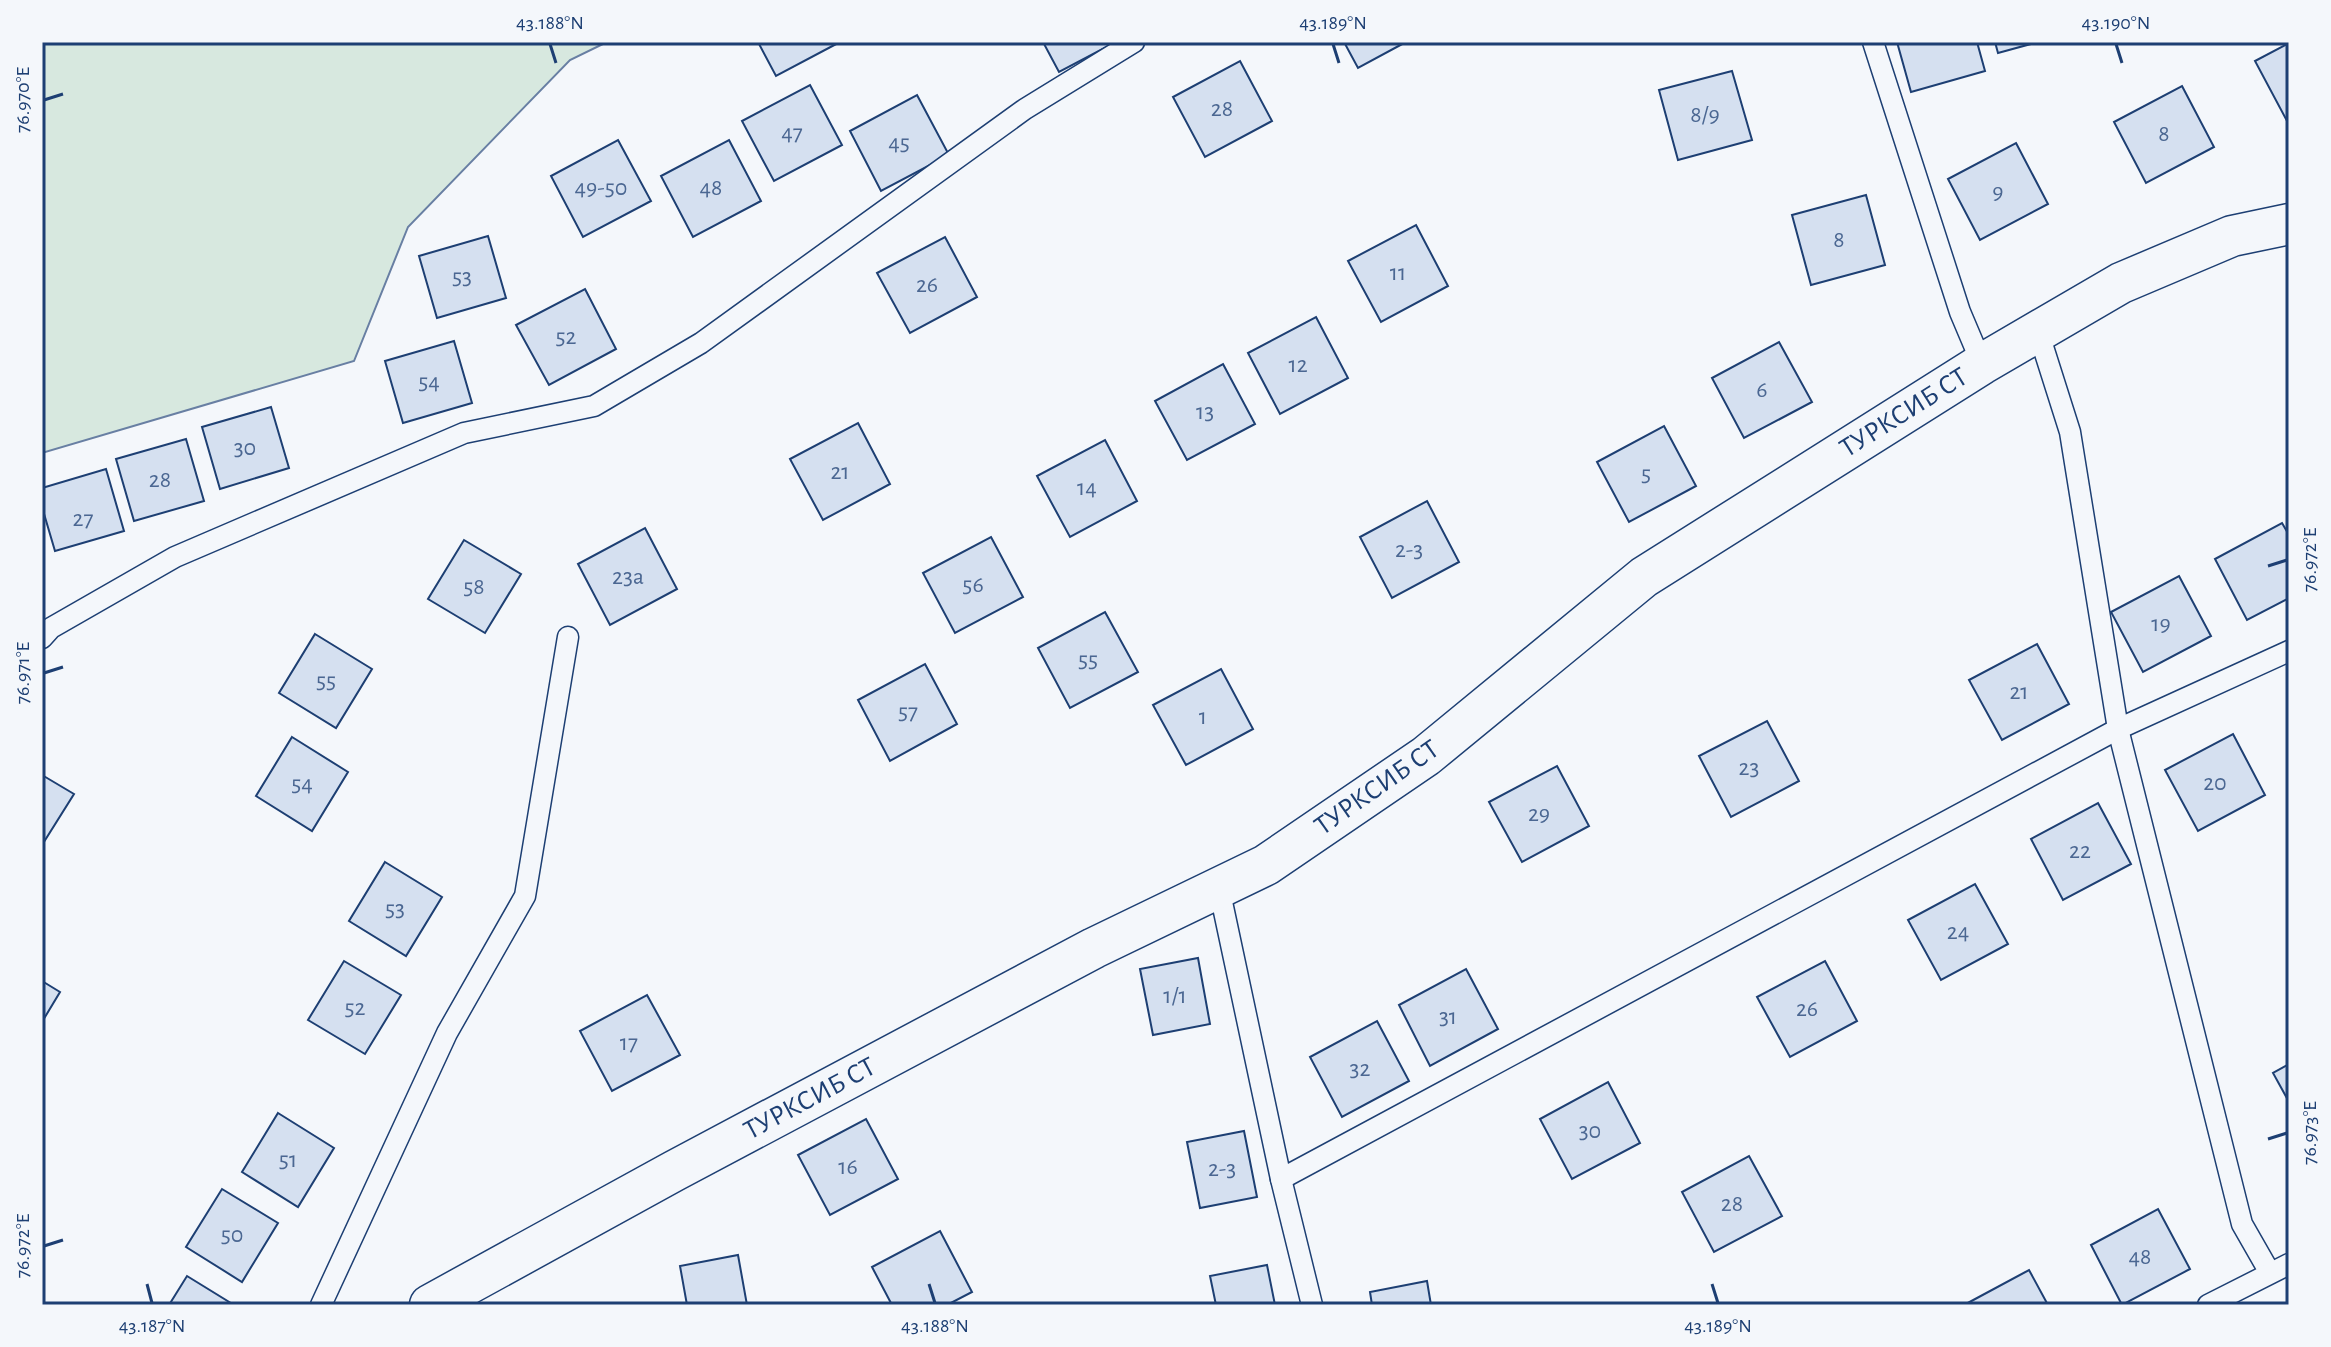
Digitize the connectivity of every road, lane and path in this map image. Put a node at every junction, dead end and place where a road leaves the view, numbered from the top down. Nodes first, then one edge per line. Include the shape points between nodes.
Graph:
1 (1134, 42) edge
2 (1873, 42) edge
3 (2289, 224) edge
4 (2038, 331) junction
5 (1982, 364) junction
6 (568, 637) dead end
7 (42, 638) edge
8 (2289, 651) edge
9 (2118, 729) junction
10 (1219, 888) junction
11 (1281, 1179) junction
12 (2289, 1264) edge
13 (2270, 1273) junction
14 (321, 1305) edge
15 (430, 1305) edge
16 (1312, 1305) edge
17 (2208, 1305) edge

1 - 7 lane via 1025,109 701,343 594,406 464,433 175,557
2 - 5 lane via 1960,312
3 - 4 street, ТУРКСИБ СТ via 2232,236 2135,277
4 - 5 street, ТУРКСИБ СТ
4 - 9 lane via 2070,432
5 - 10 street, ТУРКСИБ СТ via 1644,577 1426,756 1266,865
6 - 14 lane via 525,896 447,1033
8 - 9 lane
9 - 11 lane
9 - 13 lane via 2242,1224
10 - 11 lane
10 - 15 street, ТУРКСИБ СТ via 1066,962
11 - 16 lane
12 - 13 lane
13 - 17 lane

